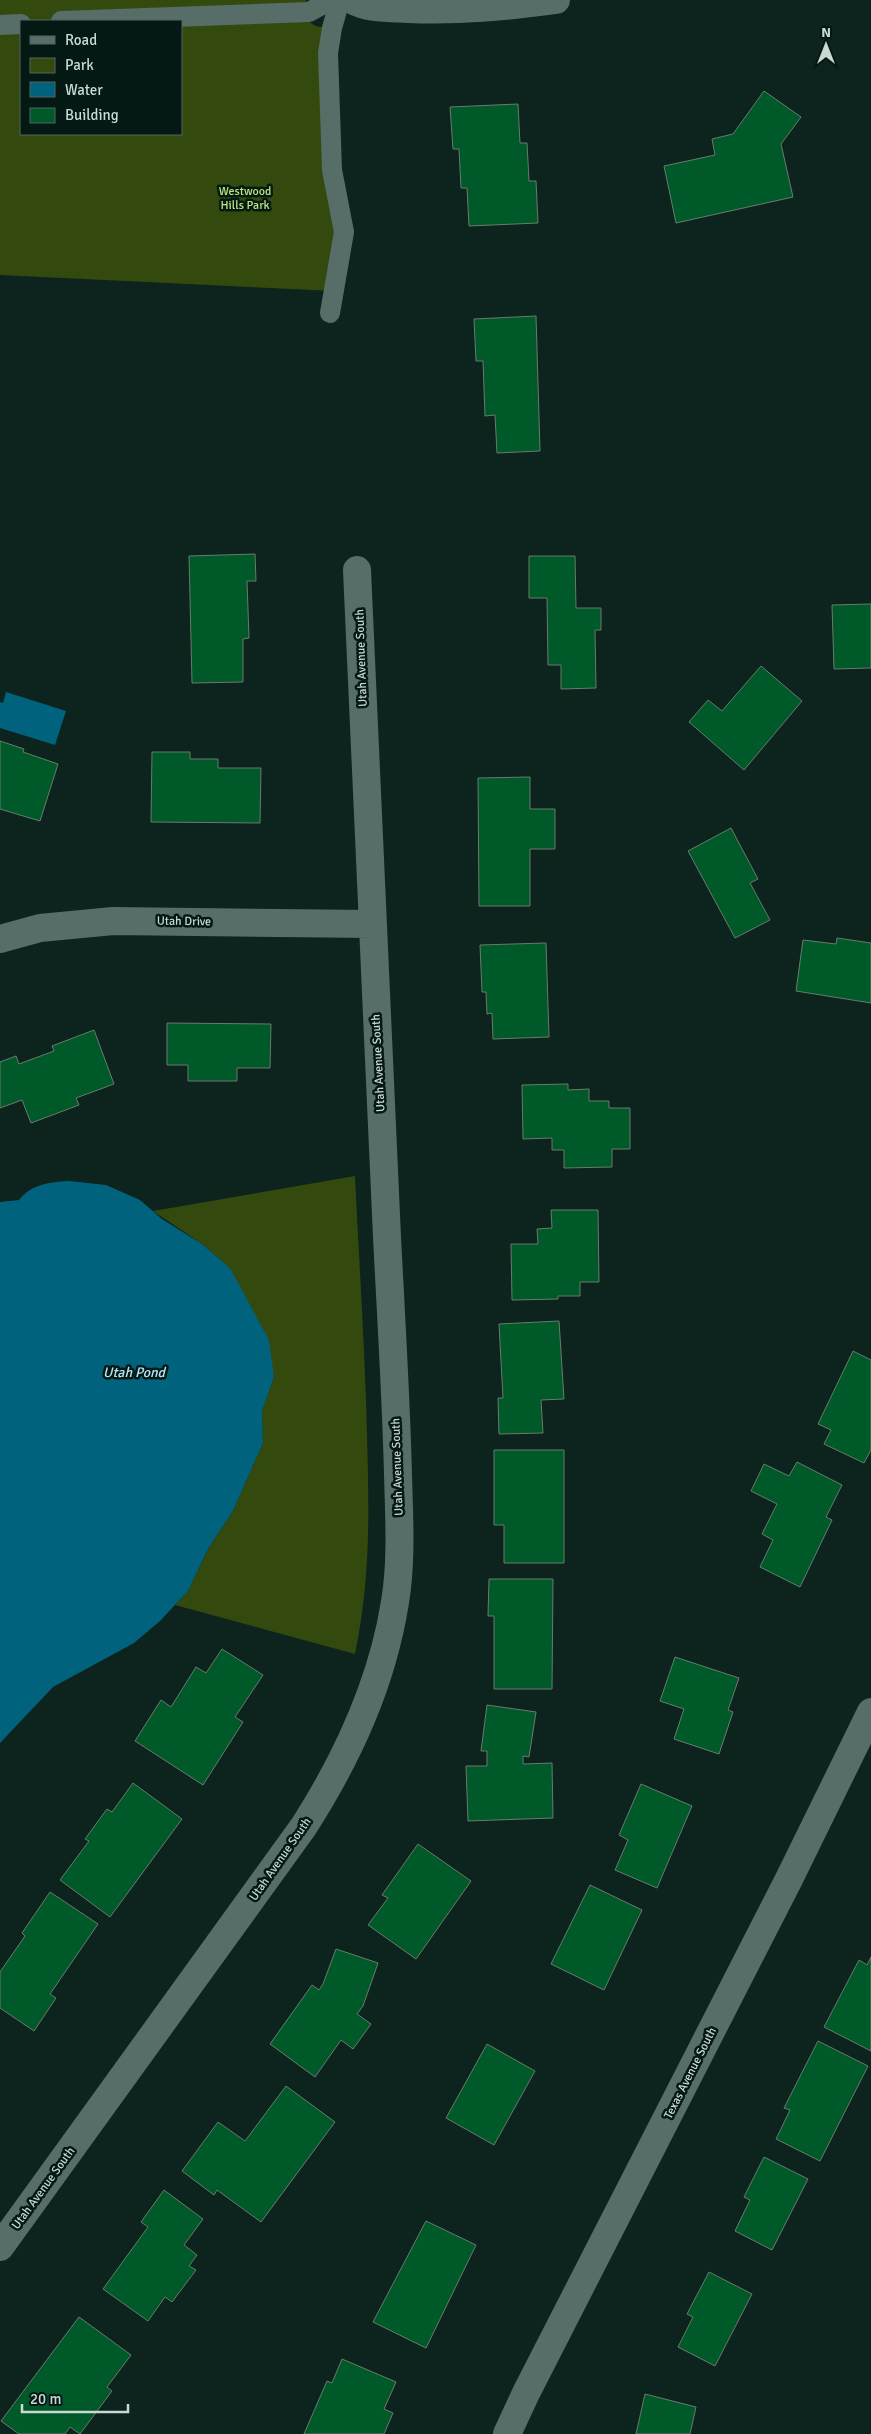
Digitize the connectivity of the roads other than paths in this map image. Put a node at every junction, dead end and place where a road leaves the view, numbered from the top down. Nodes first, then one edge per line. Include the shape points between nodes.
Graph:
1 (332, 0) edge
2 (340, 0) edge
3 (352, 0) edge
4 (556, 0) edge
5 (89, 20) edge
6 (20, 24) edge
7 (0, 25) edge
8 (330, 313) dead end
9 (358, 570) dead end
10 (371, 924) junction
11 (0, 939) edge
12 (871, 1712) edge
13 (0, 2247) edge
14 (507, 2434) edge

1 - 5 lane via 309,12
2 - 8 lane via 328,53 332,170 344,232
3 - 4 street via 379,8 447,11
6 - 7 lane
9 - 10 street, Utah Avenue South
10 - 11 street, Utah Drive via 113,921 40,928
10 - 13 street, Utah Avenue South via 397,1426 400,1553 396,1600 388,1639 362,1719 309,1818
12 - 14 street, Texas Avenue South

